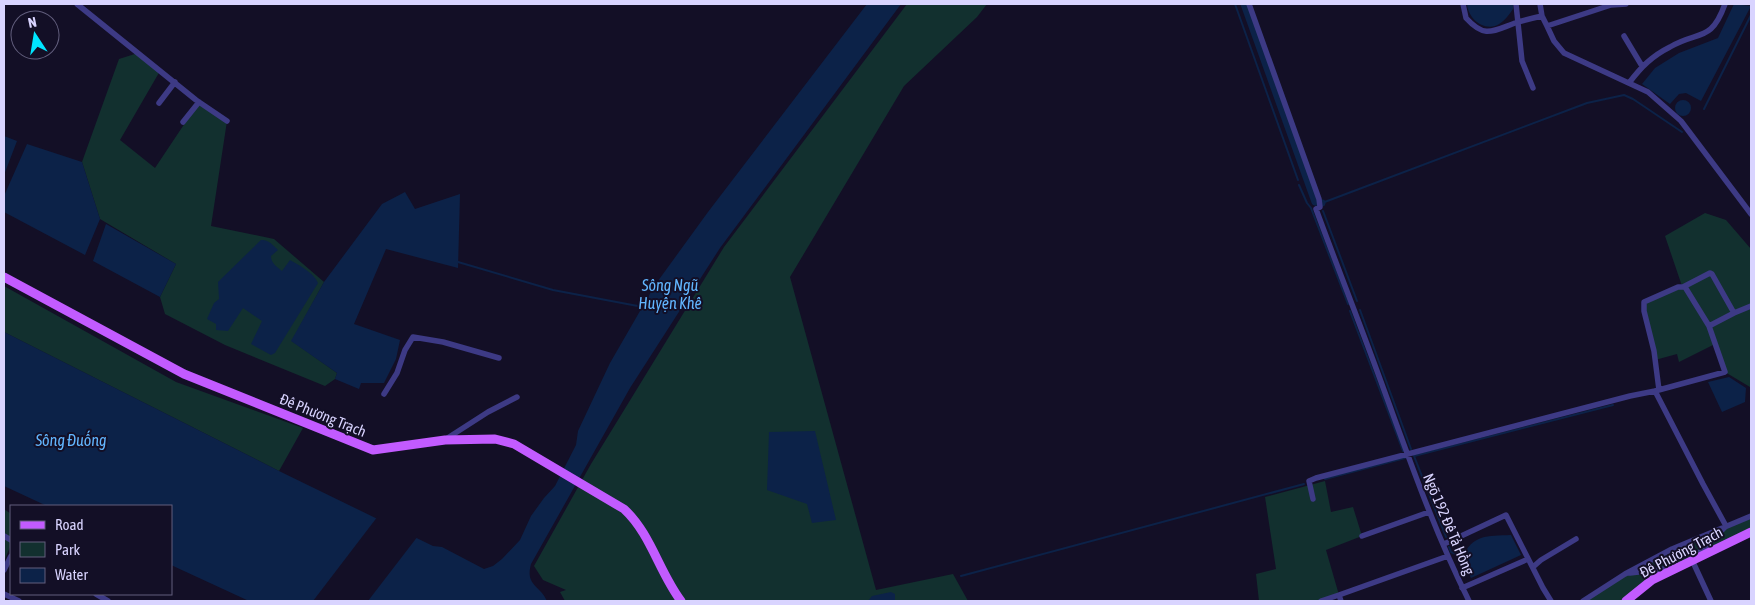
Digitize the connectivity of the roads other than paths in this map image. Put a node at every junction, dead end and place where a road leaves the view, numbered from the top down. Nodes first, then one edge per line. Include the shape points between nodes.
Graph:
1 (77, 4) edge
2 (1249, 4) edge
3 (1464, 4) edge
4 (1516, 4) edge
5 (1540, 4) edge
6 (1626, 4) edge
7 (1725, 4) edge
8 (1542, 16) junction
9 (1517, 23) junction
10 (1547, 26) junction
11 (1624, 36) dead end
12 (1642, 66) junction
13 (175, 82) junction
14 (1629, 83) junction
15 (1533, 88) dead end
16 (199, 102) junction
17 (159, 103) dead end
18 (227, 120) dead end
19 (183, 122) dead end
20 (1751, 214) edge
21 (4, 276) edge
22 (1682, 286) junction
23 (1751, 306) edge
24 (1734, 313) junction
25 (1709, 326) junction
26 (499, 358) dead end
27 (1657, 390) junction
28 (384, 394) dead end
29 (517, 397) dead end
30 (445, 440) junction
31 (1407, 456) junction
32 (1313, 499) dead end
33 (1429, 512) junction
34 (1751, 516) edge
35 (1726, 526) junction
36 (1751, 532) edge
37 (1362, 536) dead end
38 (1576, 539) dead end
39 (1444, 544) junction
40 (1448, 556) junction
41 (10, 558) edge
42 (1528, 559) junction
43 (1692, 560) junction
44 (1532, 567) junction
45 (1680, 567) junction
46 (4, 570) edge
47 (1625, 574) junction
48 (1462, 588) junction
49 (4, 594) edge
50 (1340, 598) edge
51 (19, 601) edge
52 (680, 601) edge
53 (1321, 601) edge
54 (1469, 601) edge
55 (1551, 601) edge
56 (1583, 601) edge
57 (1626, 601) edge
58 (1711, 601) edge

1 - 13 street
2 - 31 street, Ngõ 192 Đê Tả Hồng via 1319,199 1320,206 1316,209
3 - 9 street via 1466,18 1480,30 1494,32
4 - 9 street
5 - 8 street
6 - 10 street via 1611,5
7 - 12 street via 1709,32 1671,46
8 - 9 street
8 - 10 street
9 - 15 street via 1522,61
10 - 14 street via 1564,53
11 - 12 street
12 - 14 street
13 - 16 street
13 - 17 street
14 - 20 street via 1648,92 1681,121
16 - 18 street
16 - 19 street
21 - 30 main road, Đê Phương Trạch via 184,374 373,450
22 - 24 street via 1712,274
22 - 25 street
22 - 27 street via 1644,302 1654,351
23 - 24 street
24 - 25 street
25 - 27 street via 1725,372
26 - 28 street via 413,337 398,372
27 - 31 street
27 - 35 street
29 - 30 street
30 - 52 main road, Đê Phương Trạch via 495,439 514,444 624,509 650,544
31 - 32 street via 1309,481
31 - 33 street, Ngõ 192 Đê Tả Hồng
33 - 37 street
33 - 39 street, Ngõ 192 Đê Tả Hồng
34 - 35 street
35 - 43 street
35 - 47 street
36 - 43 main road, Đê Phương Trạch
38 - 44 street
39 - 40 street, Ngõ 192 Đê Tả Hồng
39 - 42 street via 1504,514
40 - 48 street, Ngõ 192 Đê Tả Hồng
40 - 50 street
41 - 46 street
42 - 44 street
42 - 48 street
43 - 45 main road, Đê Phương Trạch
43 - 58 street
44 - 55 street
45 - 47 street
45 - 57 main road, Đê Phương Trạch via 1652,580
47 - 56 street
48 - 54 street, Ngõ 192 Đê Tả Hồng
49 - 51 street
50 - 53 street

